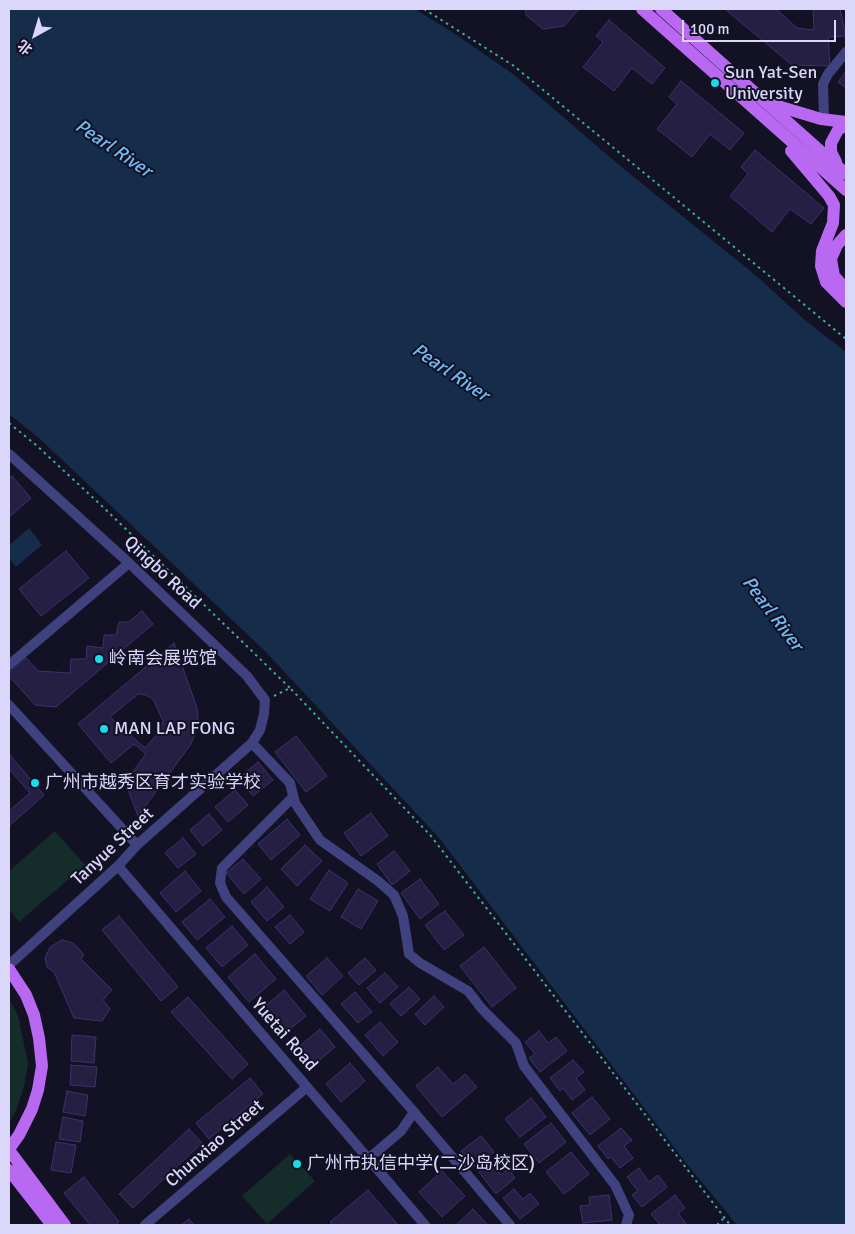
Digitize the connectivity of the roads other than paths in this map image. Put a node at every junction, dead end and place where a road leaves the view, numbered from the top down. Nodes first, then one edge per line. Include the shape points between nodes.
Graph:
1 (642, 9) edge
2 (661, 9) edge
3 (846, 52) edge
4 (766, 103) junction
5 (824, 119) junction
6 (770, 123) junction
7 (846, 124) edge
8 (842, 170) edge
9 (846, 190) edge
10 (846, 235) edge
11 (846, 289) edge
12 (846, 302) edge
13 (9, 454) edge
14 (129, 562) junction
15 (9, 665) edge
16 (9, 705) edge
17 (260, 730) joint
18 (252, 743) junction
19 (293, 797) junction
20 (137, 845) junction
21 (118, 866) junction
22 (9, 967) edge
23 (307, 1087) junction
24 (414, 1112) junction
25 (9, 1149) edge
26 (368, 1159) junction
27 (9, 1170) edge
28 (52, 1225) edge
29 (65, 1225) edge
30 (145, 1225) edge
31 (425, 1225) edge
32 (510, 1225) edge
33 (626, 1225) edge

1 - 6 main road
2 - 4 main road
3 - 5 street via 823,84
4 - 5 main road
4 - 8 main road
5 - 7 main road
6 - 9 main road
6 - 12 main road via 832,200 834,218 822,250 821,266 826,282
7 - 8 main road via 838,130 831,143 831,152
10 - 11 main road via 837,245 831,260 834,276
13 - 14 street, Qingbo Road
14 - 15 street
14 - 17 street, Qingbo Road via 247,676 265,700
16 - 20 street
17 - 18 street, Tanyue Street
18 - 19 street via 290,783
18 - 20 street, Tanyue Street
19 - 24 street via 222,868 220,883 226,897
19 - 33 street via 320,840 394,895 403,916 409,954 468,991 482,1010 516,1043 524,1066 615,1185 629,1215
20 - 21 street, Tanyue Street
21 - 22 street, Tanyue Street
21 - 23 street, Yuetai Road
22 - 25 main road via 34,1015 42,1066 32,1109
23 - 26 street, Yuetai Road
23 - 30 street, Chunxiao Street
24 - 26 street via 401,1131
24 - 32 street
25 - 29 main road
26 - 31 street, Yuetai Road
27 - 28 main road

